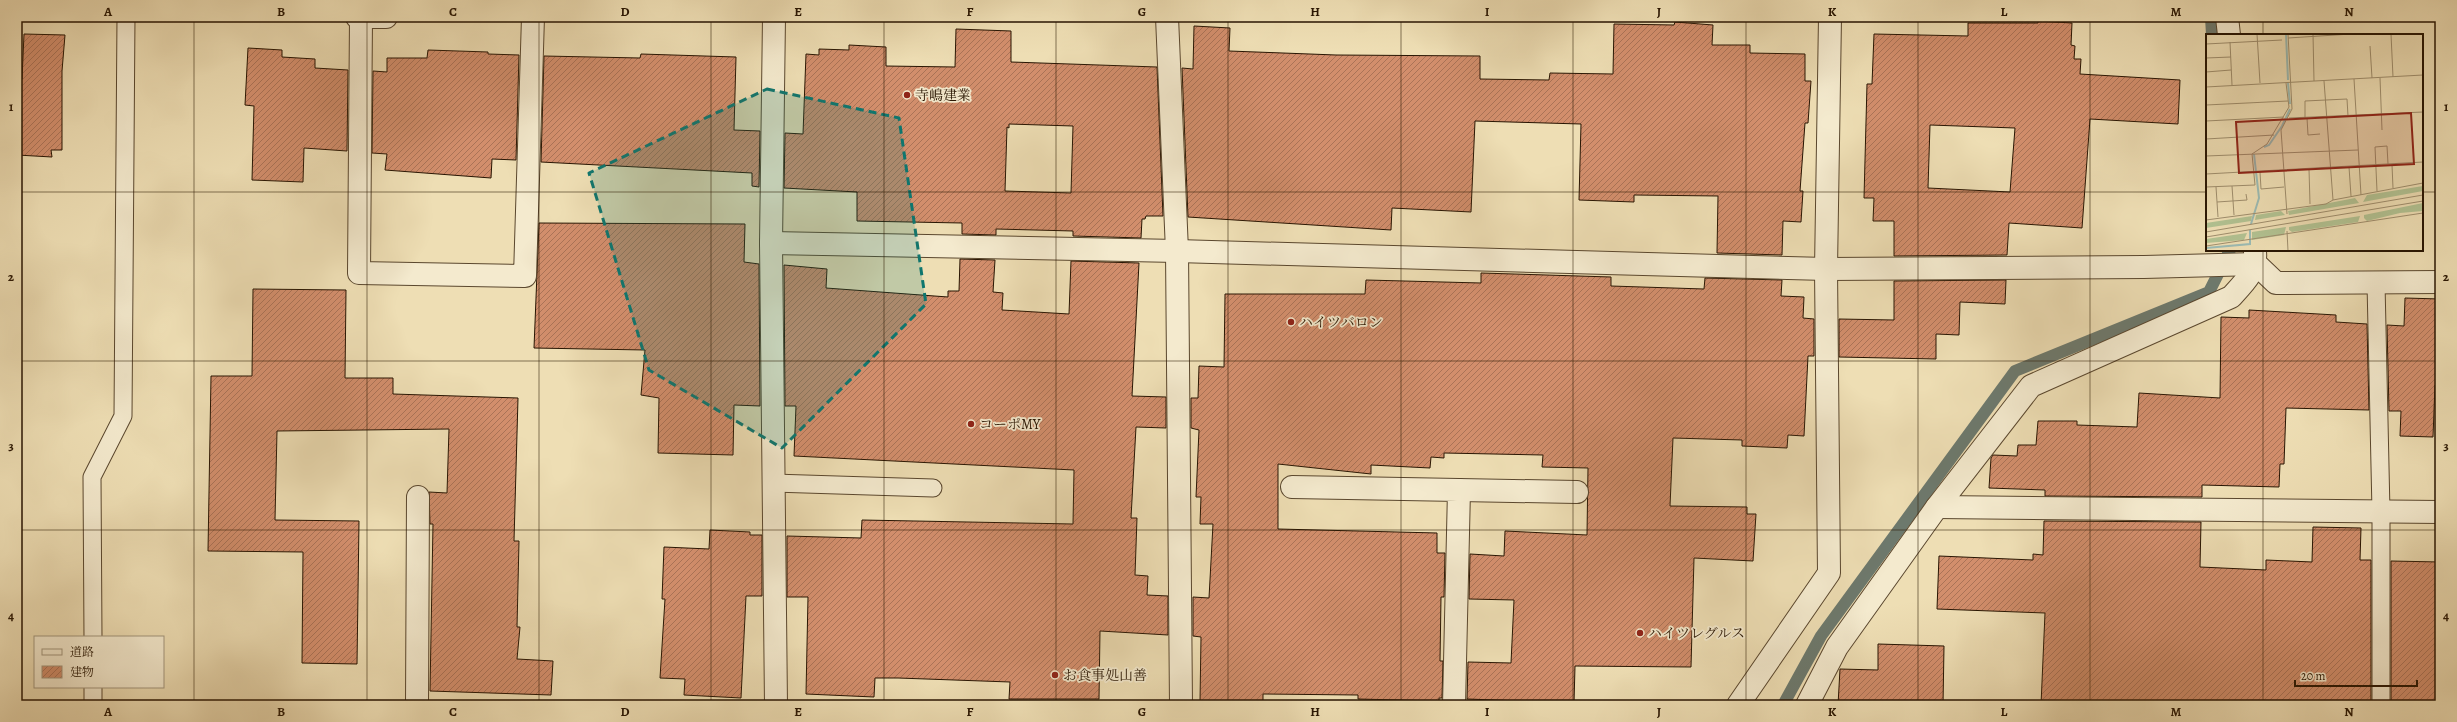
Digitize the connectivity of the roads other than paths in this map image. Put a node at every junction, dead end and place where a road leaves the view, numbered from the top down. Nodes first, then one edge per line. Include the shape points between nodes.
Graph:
1 (126, 17) edge
2 (359, 17) edge
3 (386, 17) edge
4 (533, 17) edge
5 (774, 17) edge
6 (1167, 17) edge
7 (1830, 17) edge
8 (2227, 17) edge
9 (2229, 34) edge
10 (772, 243) junction
11 (1177, 250) junction
12 (2255, 257) edge
13 (1826, 269) junction
14 (2440, 282) edge
15 (2376, 283) junction
16 (773, 483) junction
17 (1292, 487) dead end
18 (933, 488) dead end
19 (1458, 490) junction
20 (1577, 492) dead end
21 (418, 497) dead end
22 (1937, 507) junction
23 (2381, 512) junction
24 (2440, 512) edge
25 (93, 636) edge
26 (93, 688) edge
27 (93, 705) edge
28 (418, 705) edge
29 (776, 705) edge
30 (1181, 705) edge
31 (1454, 705) edge
32 (1738, 705) edge
33 (1807, 705) edge
34 (2381, 705) edge

1 - 25 lane via 124,416 92,478
2 - 3 street
2 - 4 street via 359,273 525,276
5 - 10 street
6 - 11 street
7 - 13 street
8 - 9 street
10 - 11 street
10 - 16 street
11 - 13 street
11 - 30 street
12 - 13 street via 2136,268
12 - 15 street via 2276,283
12 - 22 street via 2246,282 2231,297 2031,386
13 - 32 street via 1828,573
14 - 15 street
15 - 23 lane
16 - 18 lane
16 - 29 street
17 - 19 street
19 - 20 street
19 - 31 street
21 - 28 street
22 - 23 street
22 - 33 street via 1837,647
23 - 24 street
23 - 34 lane
26 - 27 lane

